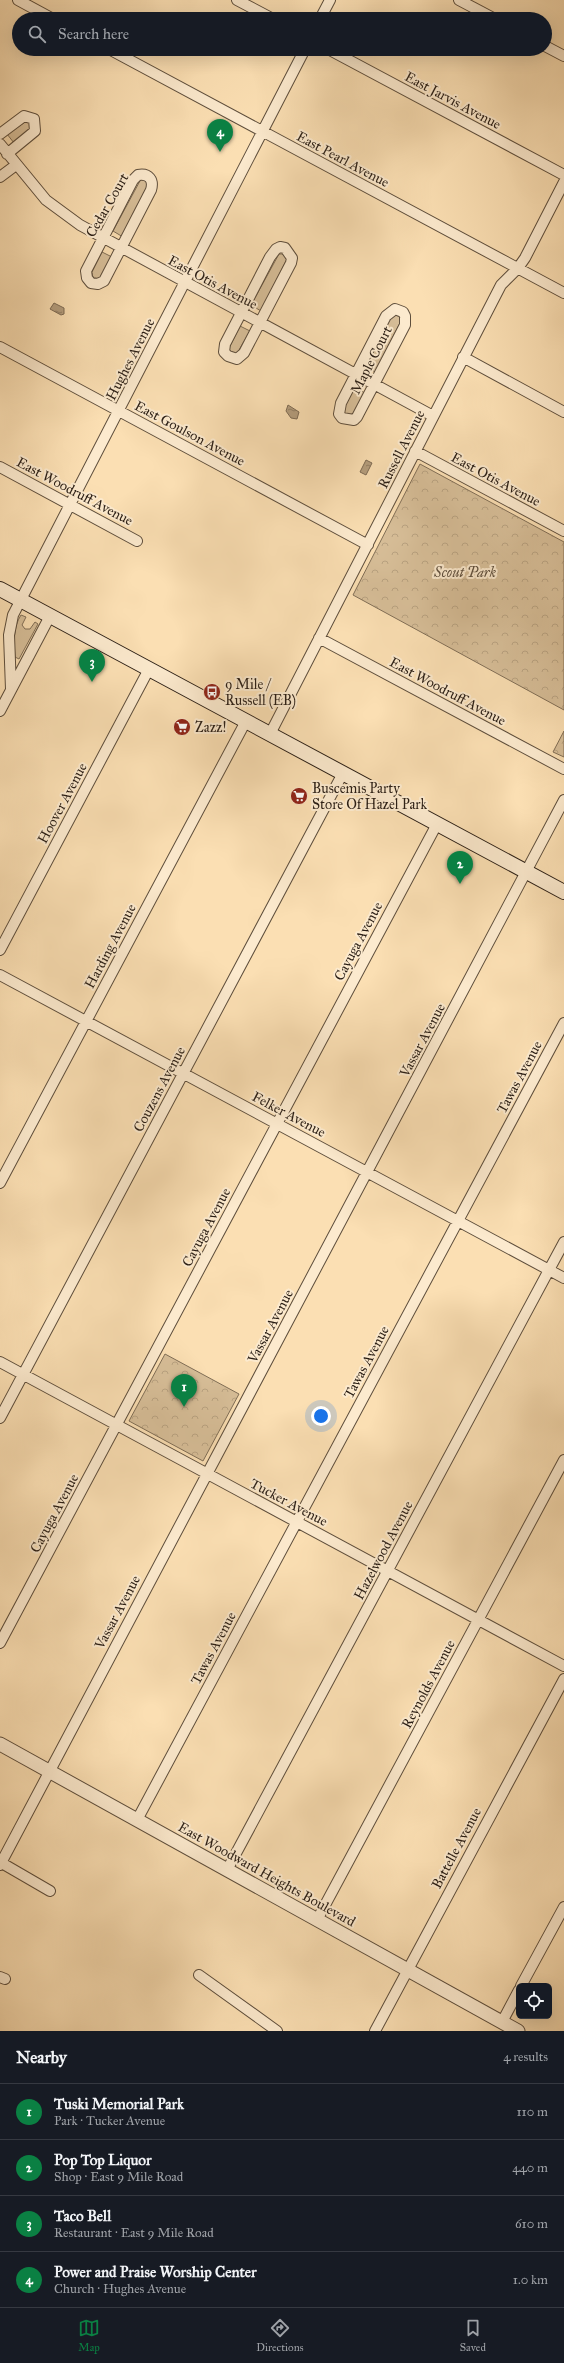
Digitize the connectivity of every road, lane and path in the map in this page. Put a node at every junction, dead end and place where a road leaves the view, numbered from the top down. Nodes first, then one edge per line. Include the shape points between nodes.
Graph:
1 (18, 0) edge
2 (237, 0) edge
3 (330, 0) edge
4 (459, 0) edge
5 (40, 12) edge
6 (260, 12) edge
7 (324, 12) edge
8 (482, 12) edge
9 (552, 50) edge
10 (122, 56) edge
11 (301, 56) edge
12 (341, 56) edge
13 (564, 56) edge
14 (262, 131) junction
15 (0, 134) edge
16 (3, 149) edge
17 (16, 165) junction
18 (564, 175) edge
19 (0, 177) edge
20 (564, 182) edge
21 (103, 239) junction
22 (121, 248) junction
23 (518, 268) junction
24 (184, 283) junction
25 (564, 293) edge
26 (241, 313) junction
27 (259, 322) junction
28 (0, 347) edge
29 (463, 357) junction
30 (356, 374) junction
31 (374, 384) junction
32 (119, 411) junction
33 (564, 412) edge
34 (433, 416) junction
35 (415, 451) junction
36 (0, 467) edge
37 (71, 505) junction
38 (564, 531) edge
39 (138, 541) dead end
40 (368, 544) junction
41 (0, 589) edge
42 (21, 600) junction
43 (50, 616) junction
44 (319, 638) junction
45 (149, 669) junction
46 (11, 689) junction
47 (0, 711) edge
48 (246, 721) junction
49 (270, 734) junction
50 (564, 770) edge
51 (343, 773) junction
52 (564, 800) edge
53 (437, 824) junction
54 (526, 872) junction
55 (564, 892) edge
56 (0, 950) edge
57 (0, 975) edge
58 (86, 1021) junction
59 (564, 1023) edge
60 (184, 1073) junction
61 (277, 1123) junction
62 (367, 1172) junction
63 (0, 1183) edge
64 (458, 1221) junction
65 (564, 1242) edge
66 (549, 1270) junction
67 (564, 1278) edge
68 (0, 1362) edge
69 (23, 1375) junction
70 (0, 1418) edge
71 (116, 1425) junction
72 (564, 1460) edge
73 (207, 1473) junction
74 (297, 1522) junction
75 (388, 1571) junction
76 (479, 1619) junction
77 (0, 1643) edge
78 (564, 1666) edge
79 (564, 1678) edge
80 (0, 1744) edge
81 (49, 1771) junction
82 (137, 1820) junction
83 (0, 1863) edge
84 (227, 1870) junction
85 (50, 1891) dead end
86 (564, 1907) edge
87 (318, 1920) junction
88 (407, 1970) junction
89 (199, 1975) dead end
90 (523, 1983) edge
91 (516, 1996) edge
92 (502, 2022) junction
93 (278, 2031) edge
94 (375, 2031) edge
95 (518, 2031) edge

1 - 5 street
2 - 6 street
3 - 7 street
4 - 8 street
9 - 13 street
10 - 14 street, East Pearl Avenue
11 - 14 street, Hughes Avenue
12 - 18 street, East Jarvis Avenue
14 - 23 street, East Pearl Avenue
14 - 24 street, Hughes Avenue
15 - 16 street via 24,116 34,119 35,131
16 - 17 street, East Otis Avenue
17 - 19 street
17 - 21 street, East Otis Avenue via 46,200
20 - 23 street, Russell Avenue
21 - 22 street, East Otis Avenue
21 - 22 street, Cedar Court via 86,271 91,283 98,284 104,281
21 - 22 street, Cedar Court via 133,180 146,175 152,180 151,190
22 - 24 street, East Otis Avenue
23 - 25 street, East Pearl Avenue
23 - 29 street, Russell Avenue via 501,285
24 - 26 street, East Otis Avenue
24 - 32 street, Hughes Avenue
26 - 27 street, East Otis Avenue
26 - 27 street via 224,348 228,356 237,359 240,357
26 - 27 street via 272,253 280,247 285,248 292,258 291,263
27 - 30 street, East Otis Avenue
28 - 32 street, East Goulson Avenue
29 - 33 street
29 - 34 street, Russell Avenue
30 - 31 street, East Otis Avenue
30 - 31 street, Maple Court via 338,409 342,418 354,420 357,417
30 - 31 street, Maple Court via 388,313 395,309 402,312 406,316 405,325
31 - 34 street, East Otis Avenue
32 - 37 street, Hughes Avenue
32 - 40 street, East Goulson Avenue
34 - 35 street, Russell Avenue
35 - 38 street, East Otis Avenue
35 - 40 street, Russell Avenue
36 - 37 street, East Woodruff Avenue
37 - 39 street, East Woodruff Avenue
37 - 42 street, Hughes Avenue
40 - 44 street, Russell Avenue
41 - 42 main road
42 - 43 main road
42 - 46 street, Hughes Avenue via 12,619 9,635
43 - 45 main road
43 - 46 street, Hughes Avenue
44 - 49 street, Russell Avenue
44 - 50 street, East Woodruff Avenue
45 - 48 main road
45 - 56 street, Hoover Avenue
46 - 47 street, Hughes Avenue
48 - 49 main road
48 - 58 street, Harding Avenue
49 - 51 main road
51 - 53 main road
51 - 60 street, Couzens Avenue
52 - 54 street, Vassar Avenue
53 - 54 main road
53 - 61 street, Cayuga Avenue
54 - 55 main road
54 - 62 street, Vassar Avenue
57 - 58 street, Felker Avenue
58 - 60 street, Felker Avenue
58 - 63 street, Harding Avenue
59 - 64 street, Tawas Avenue
60 - 61 street, Felker Avenue
60 - 69 street, Couzens Avenue
61 - 62 street, Felker Avenue
61 - 71 street, Cayuga Avenue
62 - 64 street, Felker Avenue
62 - 73 street, Vassar Avenue
64 - 66 street, Felker Avenue
64 - 74 street, Tawas Avenue
65 - 66 street, Hazelwood Avenue
66 - 67 street, Felker Avenue
66 - 75 street, Hazelwood Avenue
68 - 69 street, Tucker Avenue
69 - 70 street, Couzens Avenue
69 - 71 street, Tucker Avenue
71 - 73 street, Tucker Avenue
71 - 77 street, Cayuga Avenue
72 - 76 street, Reynolds Avenue
73 - 74 street, Tucker Avenue
73 - 81 street, Vassar Avenue
74 - 75 street, Tucker Avenue
74 - 82 street, Tawas Avenue
75 - 76 street, Tucker Avenue
75 - 84 street, Hazelwood Avenue
76 - 78 street, Tucker Avenue
76 - 87 street, Reynolds Avenue
79 - 88 street, Battelle Avenue
80 - 81 street, East Woodward Heights Boulevard
81 - 82 street, East Woodward Heights Boulevard
81 - 83 street, Vassar Avenue
82 - 84 street, East Woodward Heights Boulevard
83 - 85 street
84 - 87 street, East Woodward Heights Boulevard
86 - 90 street
87 - 88 street, East Woodward Heights Boulevard
88 - 92 street, East Woodward Heights Boulevard
88 - 94 street, Battelle Avenue
89 - 93 street via 263,2023
91 - 92 street
92 - 95 street, East Woodward Heights Boulevard

